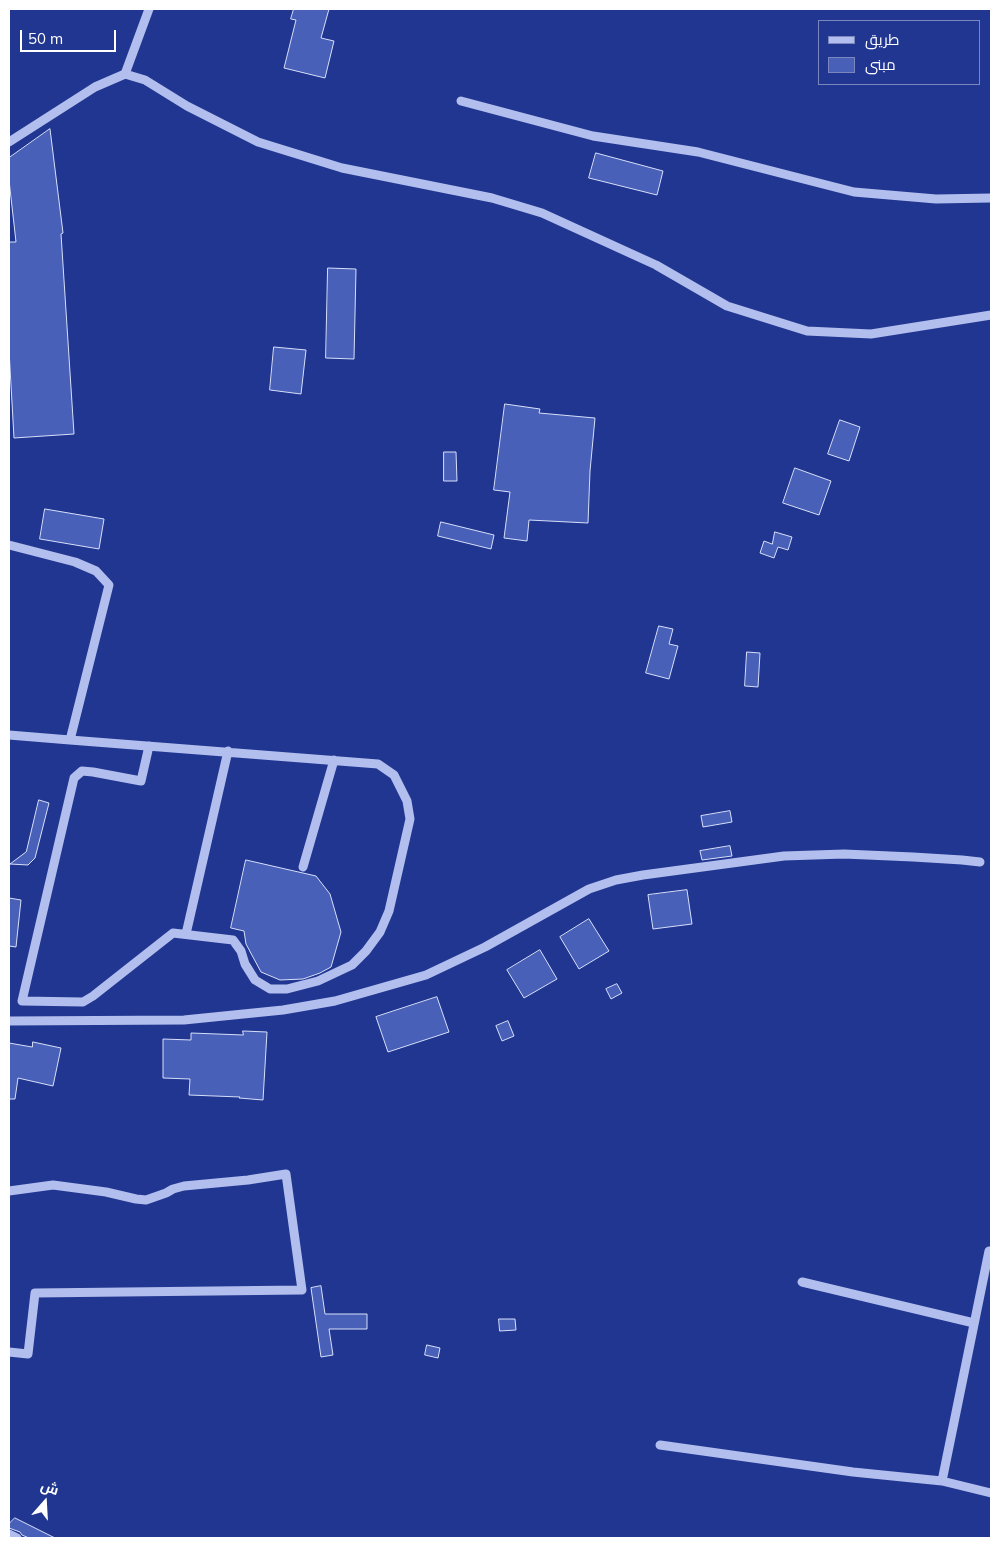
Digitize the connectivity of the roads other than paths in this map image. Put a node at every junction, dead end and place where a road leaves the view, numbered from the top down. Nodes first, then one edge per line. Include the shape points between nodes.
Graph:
1 (149, 9) edge
2 (125, 74) junction
3 (461, 101) dead end
4 (9, 142) edge
5 (991, 198) edge
6 (991, 315) edge
7 (9, 545) edge
8 (9, 735) edge
9 (70, 740) junction
10 (149, 746) junction
11 (228, 752) junction
12 (334, 760) junction
13 (980, 862) dead end
14 (303, 867) dead end
15 (186, 934) junction
16 (9, 1021) edge
17 (9, 1191) edge
18 (989, 1251) dead end
19 (802, 1282) dead end
20 (974, 1324) junction
21 (9, 1352) edge
22 (660, 1445) dead end
23 (942, 1481) junction
24 (991, 1493) edge
25 (9, 1534) edge
26 (17, 1538) edge

1 - 2 street
2 - 4 street via 96,87
2 - 6 street via 144,80 258,142 342,168 492,198 542,213 656,265 727,306 807,331 871,334
3 - 5 street via 593,136 698,152 854,192 936,199
7 - 9 street via 75,562 96,571 109,584
8 - 9 street
9 - 10 street
10 - 11 street
10 - 15 street via 141,781 82,771 74,778 22,1001 83,1002 173,932
11 - 12 street
11 - 15 street
12 - 14 street
12 - 15 street via 378,764 394,775 407,801 410,819 389,911 380,932 366,951 352,965 318,981 287,989 270,989 255,980 233,940
13 - 16 street via 844,854 784,856 643,875 589,890 485,948 426,975 335,1001 184,1020
17 - 21 street via 53,1185 146,1200 173,1188 286,1174 302,1290 35,1293 28,1354
18 - 20 street
19 - 20 street
20 - 23 street
22 - 23 street
23 - 24 street
25 - 26 street

